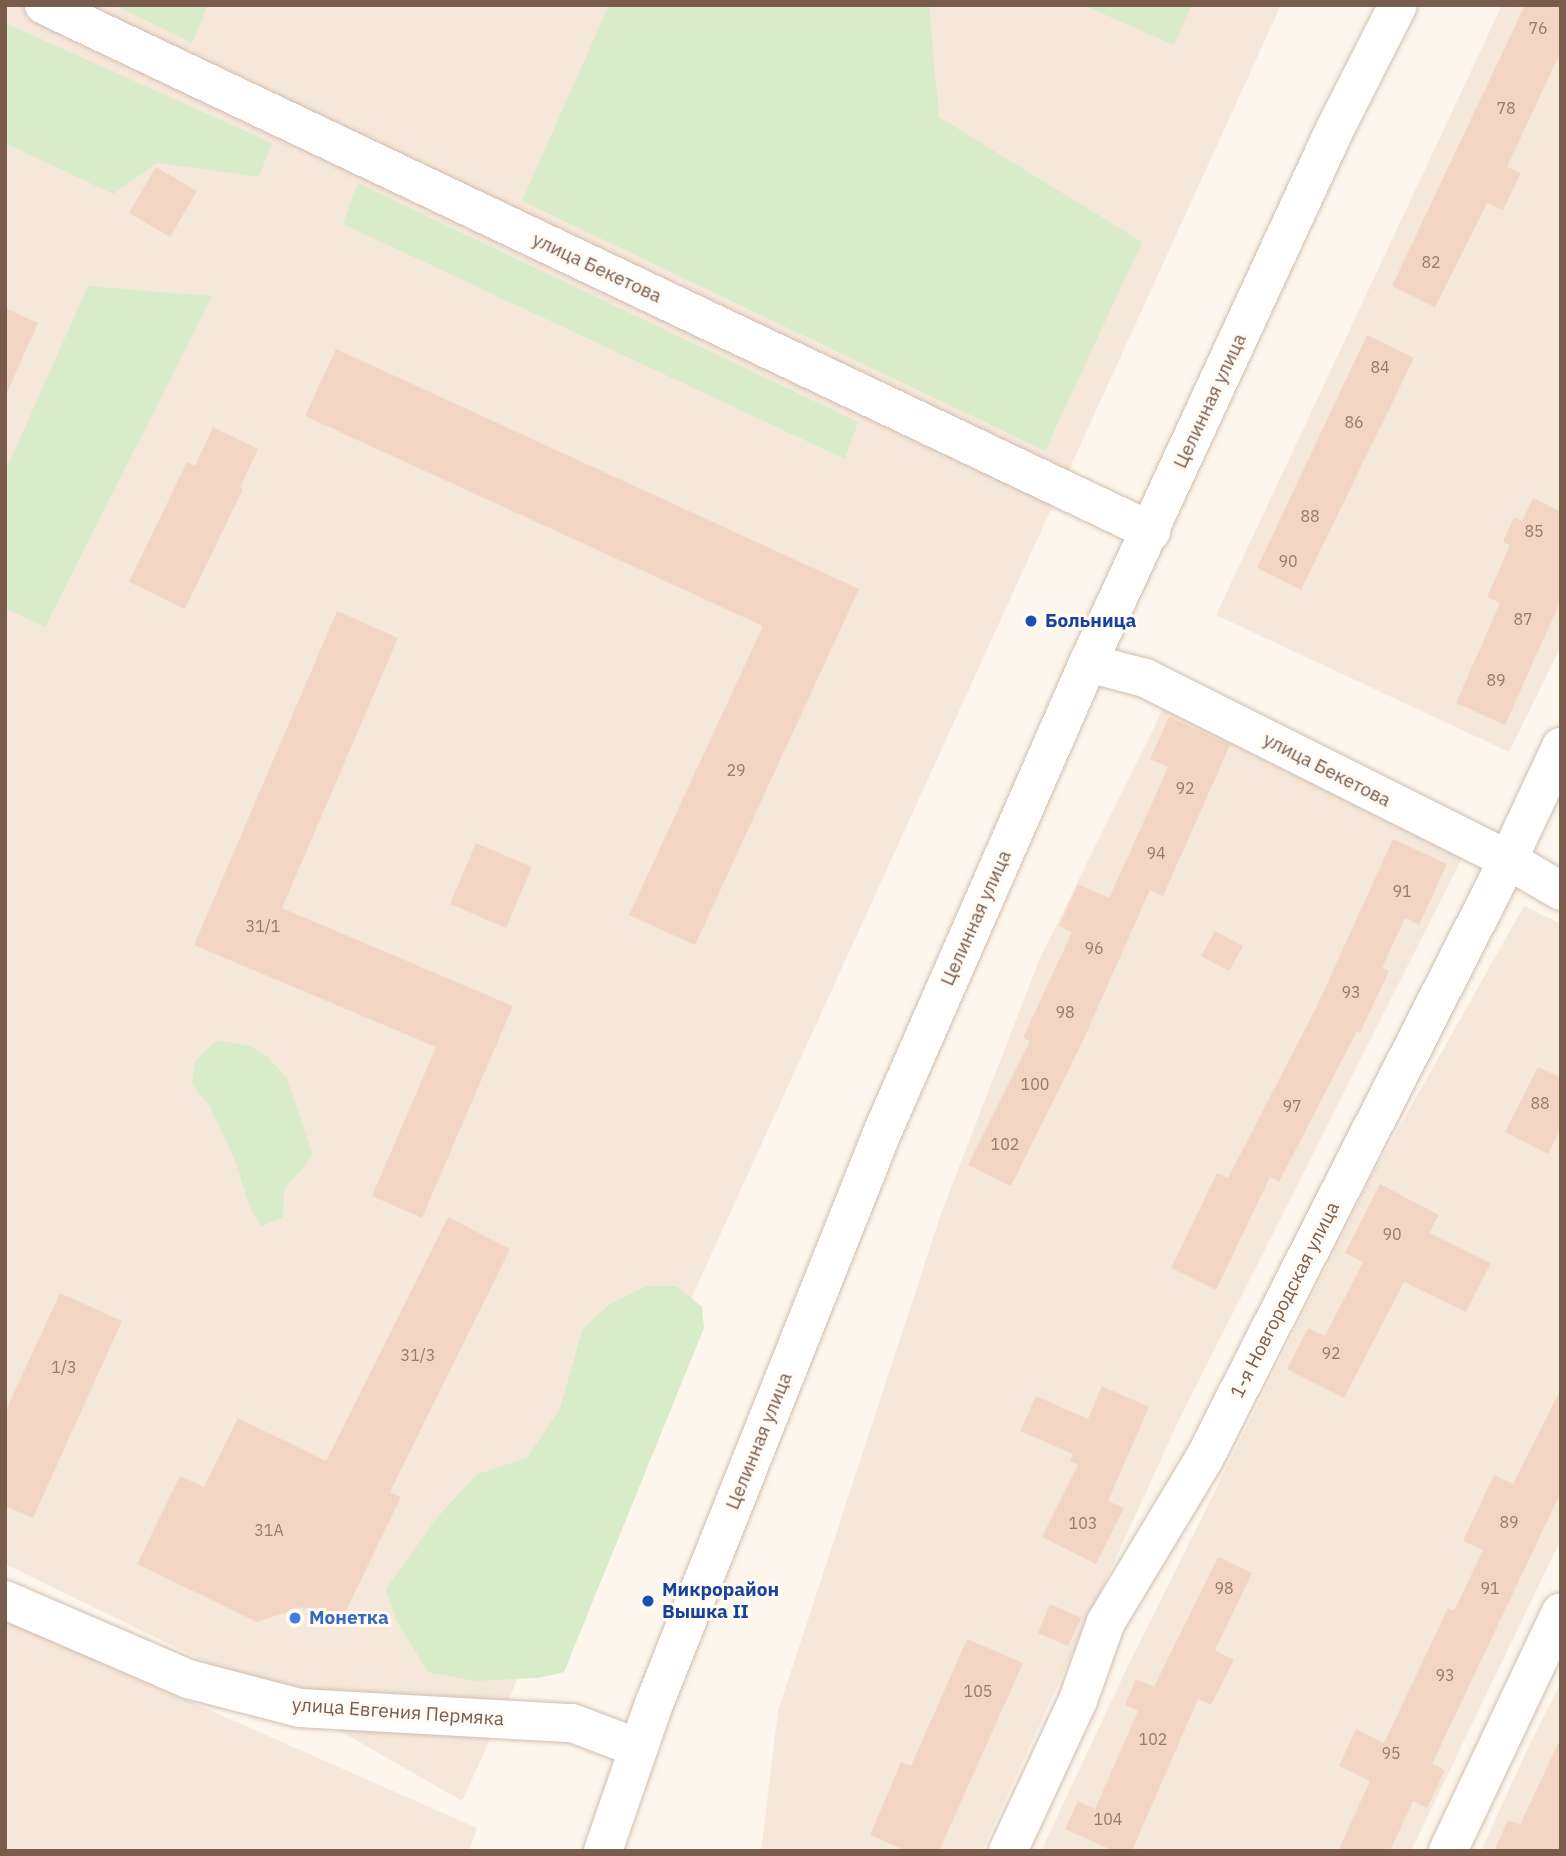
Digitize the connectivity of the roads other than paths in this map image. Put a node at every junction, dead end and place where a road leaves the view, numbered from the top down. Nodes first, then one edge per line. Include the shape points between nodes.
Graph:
1 (44, 5) edge
2 (1398, 5) edge
3 (1151, 531) junction
4 (1088, 663) junction
5 (1561, 747) edge
6 (1508, 860) junction
7 (1561, 891) edge
8 (5, 1600) edge
9 (1561, 1612) edge
10 (638, 1748) junction
11 (603, 1851) edge
12 (1008, 1851) edge
13 (1448, 1851) edge

1 - 3 street, улица Бекетова
2 - 3 street, Целинная улица via 1335,129
3 - 4 street, Целинная улица
4 - 6 street, улица Бекетова via 1145,678
4 - 10 street, Целинная улица via 882,1133
5 - 6 street, 1-я Новгородская улица
6 - 7 street, улица Бекетова
6 - 12 street, 1-я Новгородская улица via 1205,1457 1106,1622 1078,1700
8 - 10 street, улица Евгения Пермяка via 188,1679 300,1708 572,1723
9 - 13 street
10 - 11 street, Целинная улица

